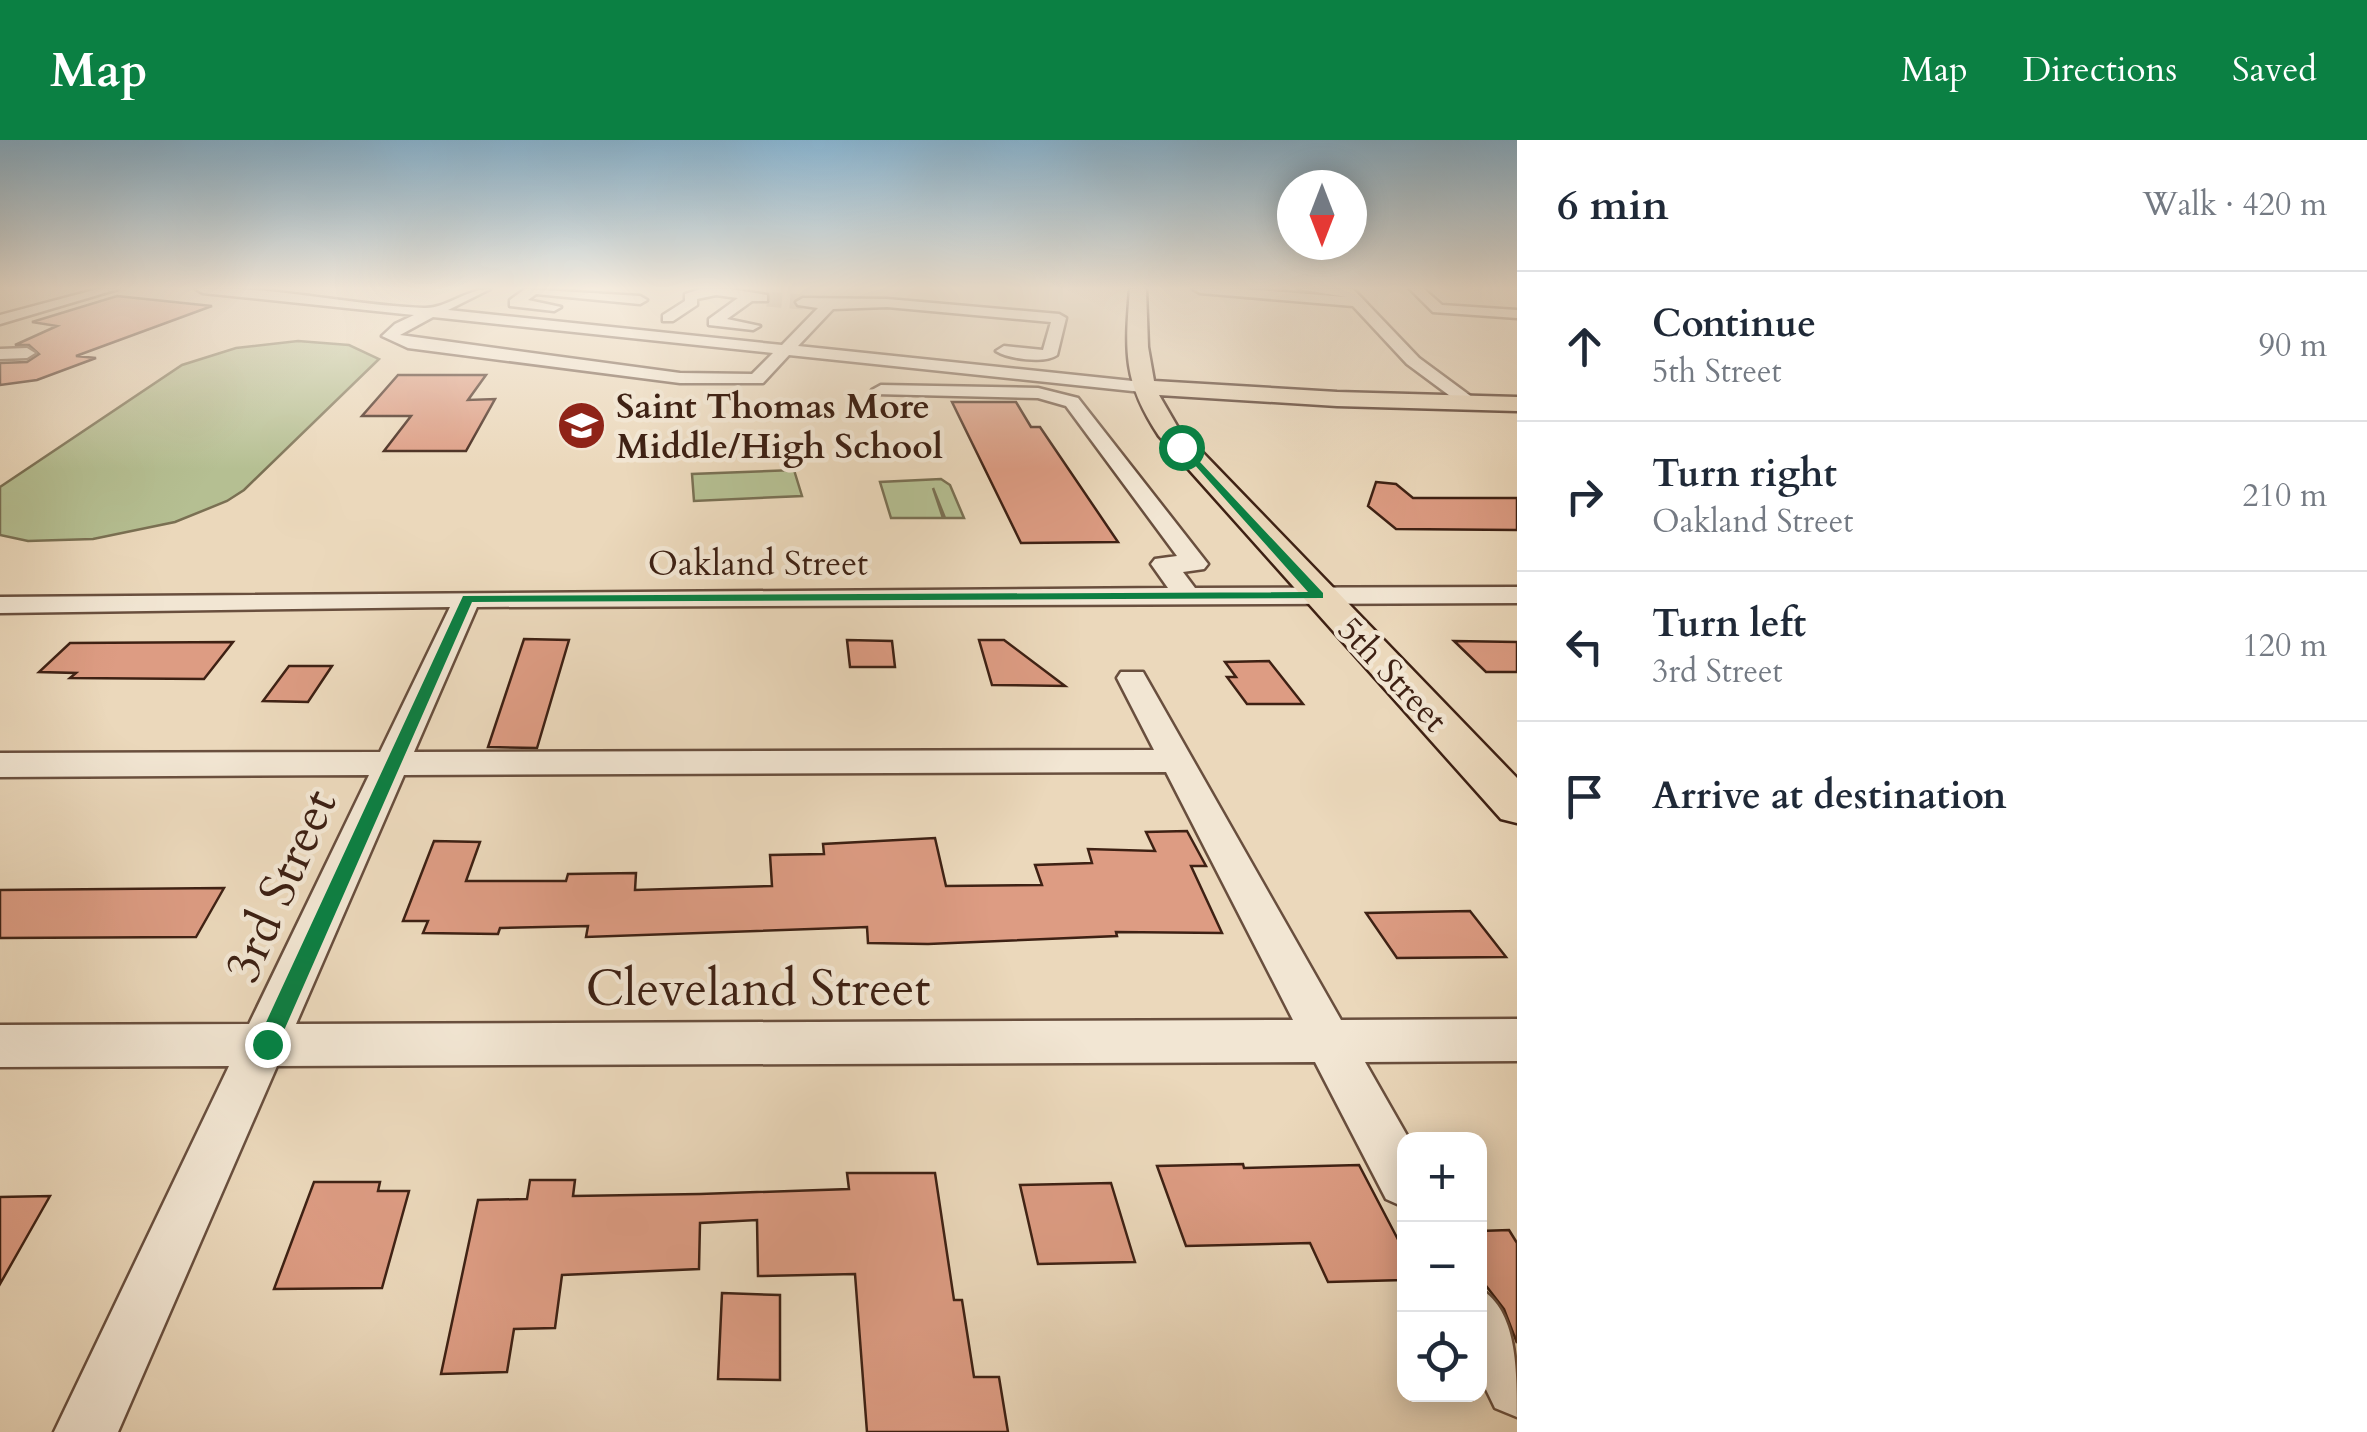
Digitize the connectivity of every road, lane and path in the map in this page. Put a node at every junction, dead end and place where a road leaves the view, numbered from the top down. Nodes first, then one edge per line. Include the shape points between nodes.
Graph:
1 (457, 349) edge
2 (780, 349) edge
3 (985, 349) edge
4 (1051, 349) edge
5 (1140, 349) edge
6 (1401, 349) edge
7 (787, 350) junction
8 (0, 354) edge
9 (27, 354) dead end
10 (1142, 387) junction
11 (881, 390) dead end
12 (1471, 403) junction
13 (1517, 404) edge
14 (1517, 595) edge
15 (1187, 596) junction
16 (1318, 596) junction
17 (467, 599) junction
18 (0, 605) edge
19 (1132, 678) dead end
20 (1176, 760) junction
21 (393, 764) junction
22 (0, 765) edge
23 (1517, 806) edge
24 (1327, 1040) junction
25 (1517, 1040) edge
26 (267, 1044) junction
27 (0, 1046) edge
28 (1397, 1169) edge
29 (1487, 1331) edge
30 (1517, 1386) edge
31 (86, 1432) edge

1 - 7 street via 680,378 765,381
2 - 7 street
3 - 4 street via 1049,356
5 - 10 main road
6 - 12 street
7 - 10 street
8 - 9 street
10 - 12 main road
10 - 16 main road, 5th Street via 1181,447
11 - 15 street via 1038,393 1072,402 1195,564 1164,564
12 - 13 main road
14 - 16 street, Oakland Street
15 - 16 street, Oakland Street
15 - 17 street, Oakland Street
16 - 23 main road, 5th Street
17 - 18 street, Oakland Street
17 - 21 street, 3rd Street
19 - 20 street
20 - 21 street
20 - 24 street
21 - 22 street
21 - 26 street, 3rd Street
24 - 25 street, Cleveland Street
24 - 26 street, Cleveland Street
24 - 28 street
26 - 27 street, Cleveland Street
26 - 31 street, 3rd Street
29 - 30 street

